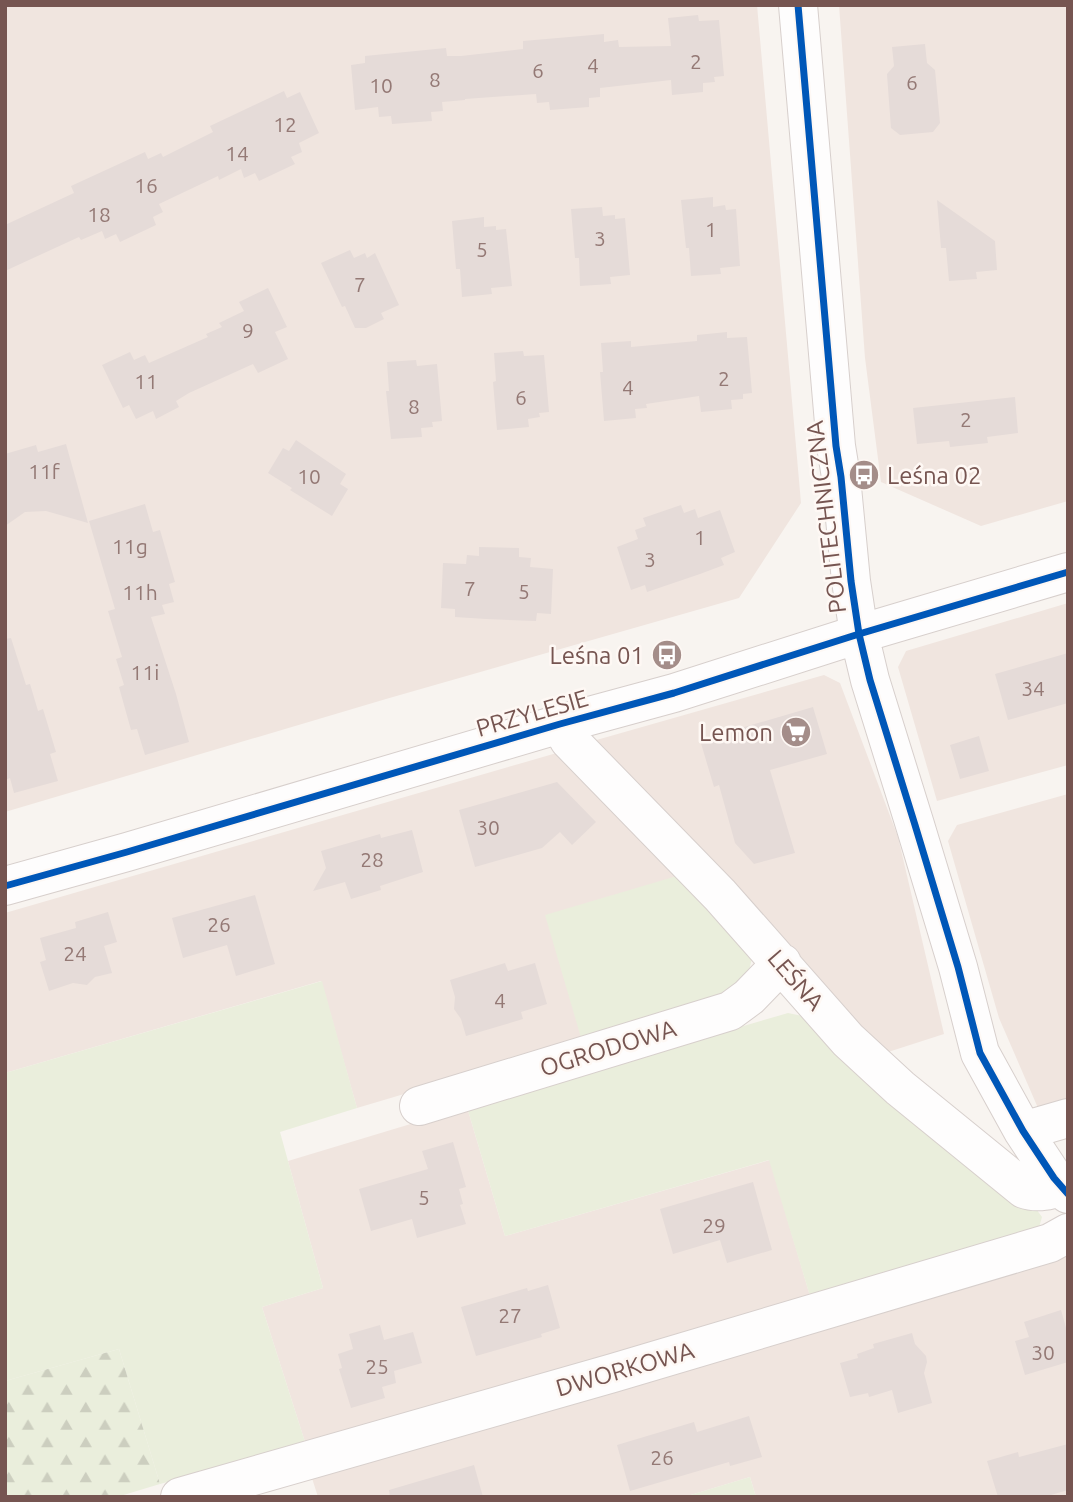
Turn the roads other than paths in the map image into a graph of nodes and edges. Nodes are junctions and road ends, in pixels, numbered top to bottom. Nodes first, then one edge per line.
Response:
1 (798, 5) edge
2 (1068, 572) edge
3 (859, 634) junction
4 (560, 724) junction
5 (5, 886) edge
6 (782, 963) junction
7 (419, 1106) dead end
8 (1068, 1118) edge
9 (1023, 1131) junction
10 (1065, 1190) edge
11 (1068, 1233) edge
12 (180, 1497) edge

1 - 3 street, POLITECHNICZNA
2 - 3 street, PRZYLESIE
3 - 4 street, PRZYLESIE
3 - 9 street, POLITECHNICZNA
4 - 5 street, PRZYLESIE
4 - 6 street, LEŚNA
6 - 7 street, OGRODOWA
6 - 10 street, LEŚNA
8 - 9 street
9 - 10 street, POLITECHNICZNA
11 - 12 street, DWORKOWA

